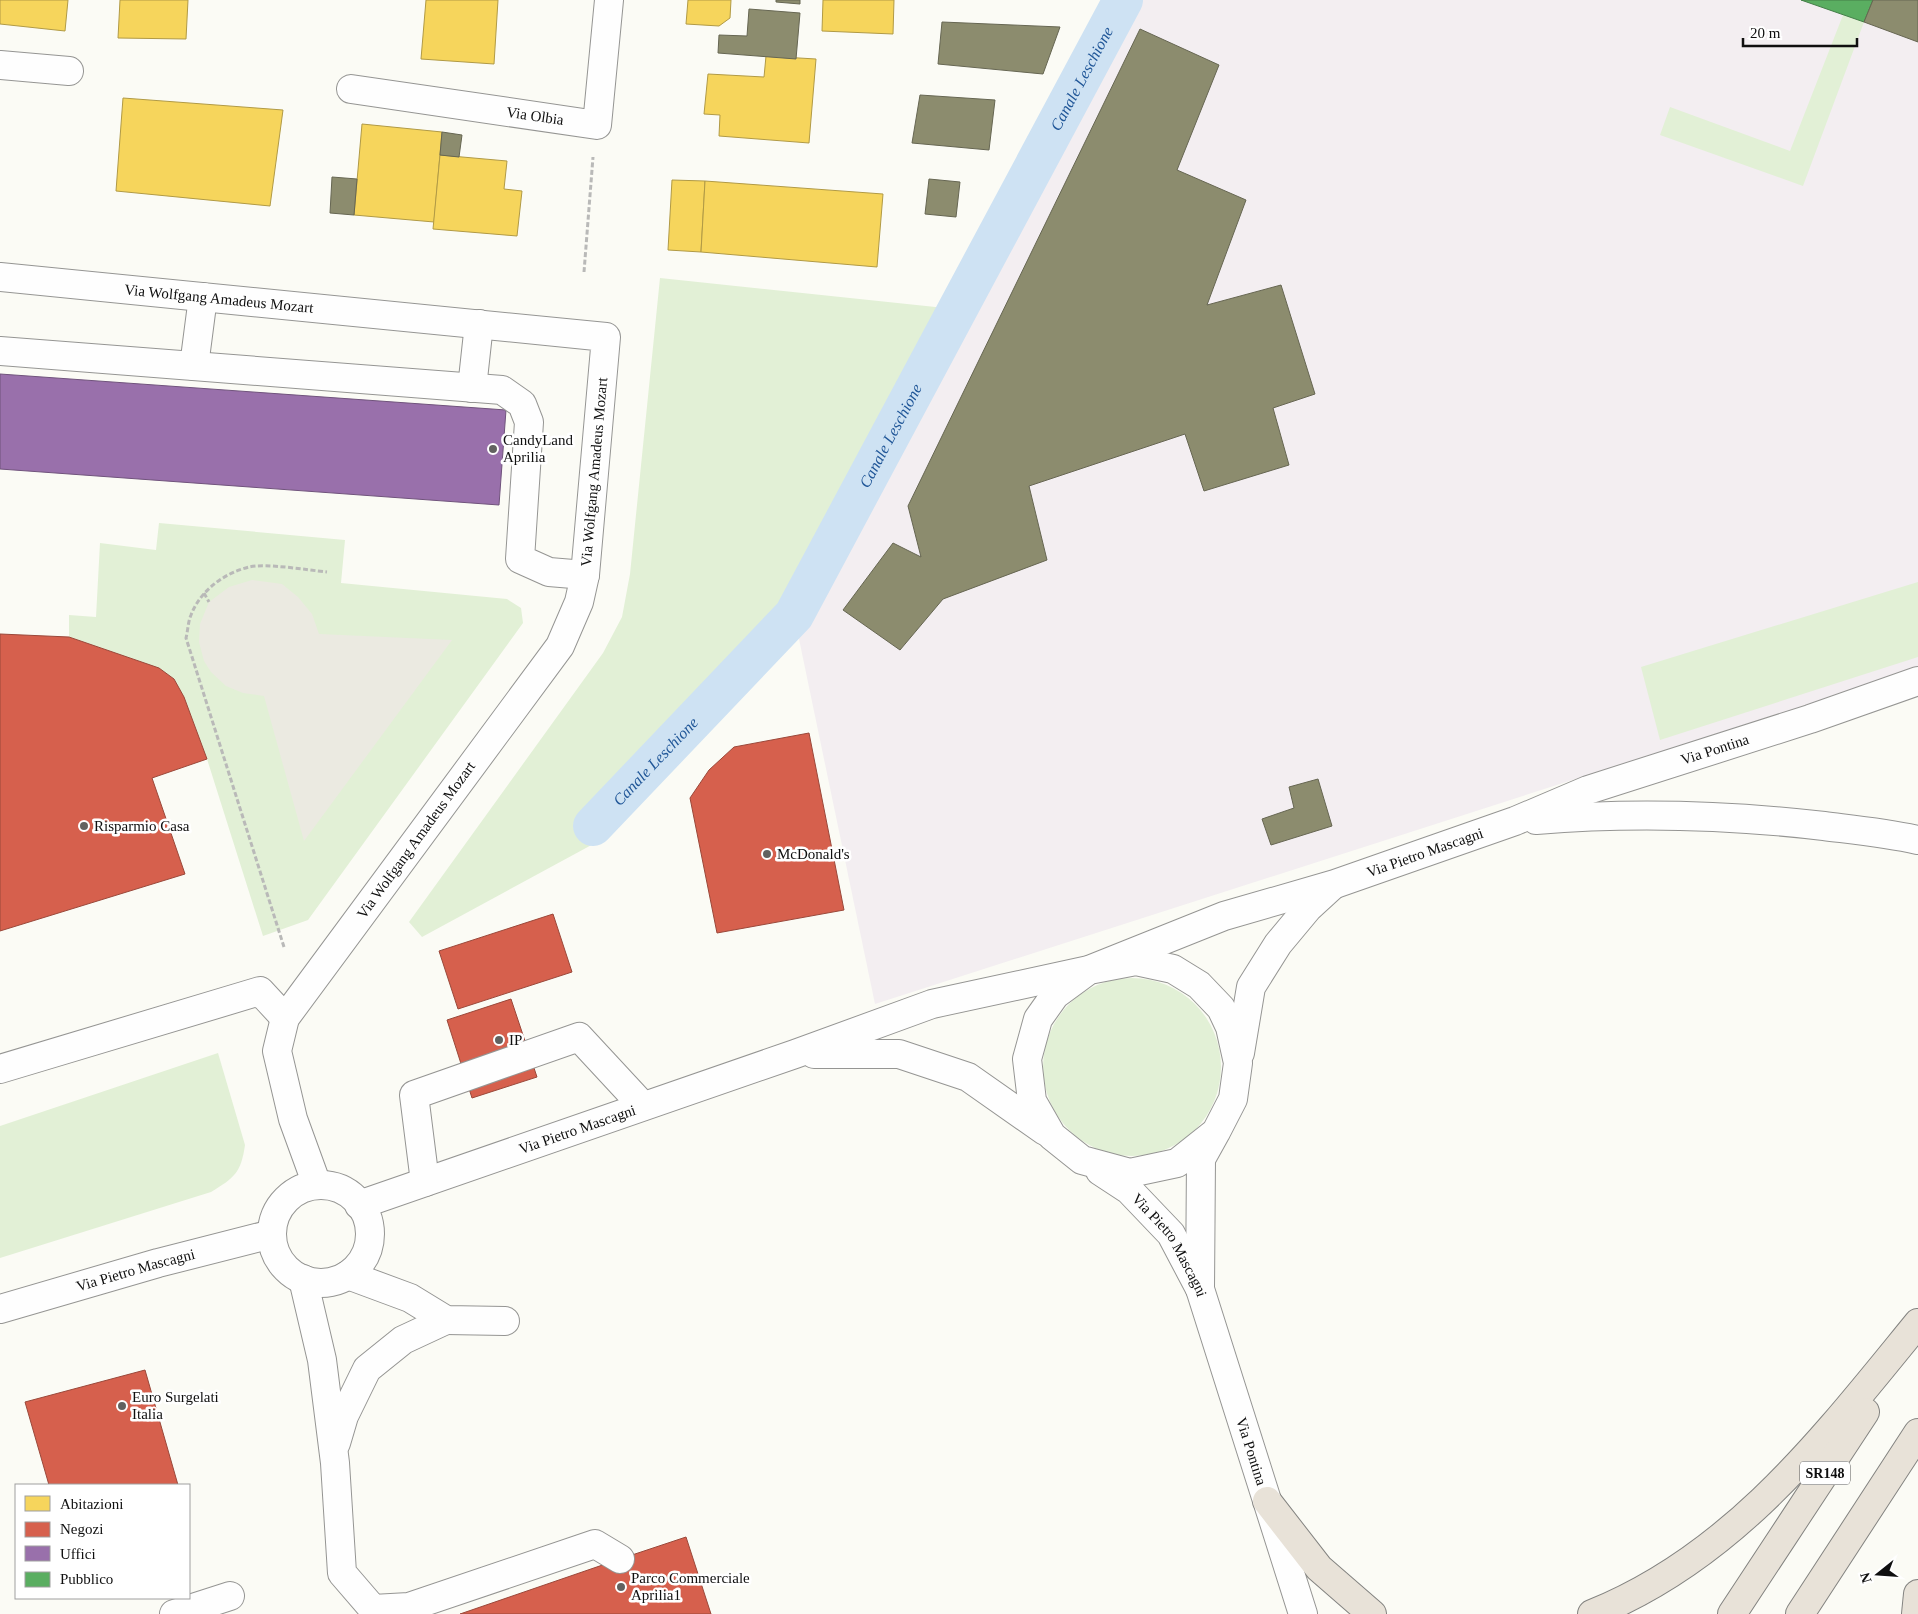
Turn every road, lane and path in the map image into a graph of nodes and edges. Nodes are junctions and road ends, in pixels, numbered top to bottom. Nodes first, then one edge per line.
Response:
1 (609, 0) edge
2 (0, 65) edge
3 (69, 71) dead end
4 (351, 89) dead end
5 (597, 125) junction
6 (584, 272) dead end
7 (0, 277) edge
8 (203, 297) junction
9 (479, 324) junction
10 (0, 351) edge
11 (194, 366) junction
12 (472, 388) junction
13 (327, 572) dead end
14 (585, 576) junction
15 (204, 593) junction
16 (209, 602) dead end
17 (1918, 681) edge
18 (1515, 822) junction
19 (1907, 837) edge
20 (1335, 884) junction
21 (284, 947) dead end
22 (1089, 970) junction
23 (284, 1018) junction
24 (795, 1054) junction
25 (1238, 1063) junction
26 (0, 1069) edge
27 (643, 1106) junction
28 (1216, 1132) junction
29 (1052, 1136) junction
30 (1082, 1160) junction
31 (425, 1182) junction
32 (306, 1189) junction
33 (359, 1205) junction
34 (272, 1234) junction
35 (336, 1274) junction
36 (1200, 1289) junction
37 (0, 1309) edge
38 (446, 1320) junction
39 (504, 1321) dead end
40 (1918, 1323) edge
41 (1918, 1332) edge
42 (1918, 1433) edge
43 (334, 1452) junction
44 (1267, 1501) junction
45 (620, 1559) dead end
46 (1918, 1594) edge
47 (230, 1596) dead end
48 (174, 1614) edge
49 (1303, 1614) edge
50 (1372, 1614) edge
51 (1592, 1614) edge
52 (1732, 1614) edge
53 (1800, 1614) edge
54 (1916, 1614) edge

1 - 5 street
2 - 3 street
4 - 5 street, Via Olbia
5 - 6 path
7 - 8 street, Via Wolfgang Amadeus Mozart
8 - 9 street, Via Wolfgang Amadeus Mozart
8 - 11 street
9 - 12 street
9 - 14 street, Via Wolfgang Amadeus Mozart
10 - 11 street
11 - 12 street
12 - 14 street
13 - 15 path
14 - 23 street, Via Wolfgang Amadeus Mozart
15 - 16 path
15 - 21 path
17 - 18 street, Via Pontina
18 - 19 street
18 - 20 street, Via Pietro Mascagni
20 - 22 street, Via Pietro Mascagni
20 - 25 street, Via Pietro Mascagni
22 - 24 street, Via Pietro Mascagni
22 - 25 street, Via Pietro Mascagni
22 - 29 street, Via Pietro Mascagni
23 - 26 street
23 - 32 street, Via Wolfgang Amadeus Mozart
24 - 27 street, Via Pietro Mascagni
24 - 29 street, Via Pietro Mascagni
25 - 28 street, Via Pietro Mascagni
27 - 31 street, Via Pietro Mascagni
27 - 31 street
28 - 30 street, Via Pietro Mascagni
28 - 36 street, Via Pietro Mascagni
29 - 30 street, Via Pietro Mascagni
30 - 36 street, Via Pietro Mascagni
31 - 33 street, Via Pietro Mascagni
32 - 33 street
32 - 34 street
33 - 35 street
34 - 35 street
34 - 37 street, Via Pietro Mascagni
35 - 38 street
35 - 43 street
36 - 44 street, Via Pontina
38 - 39 street
38 - 43 street
40 - 51 highway
41 - 52 highway, SR148
42 - 53 highway
43 - 45 street
44 - 49 street, Via Pontina
44 - 50 highway
46 - 54 highway
47 - 48 street

